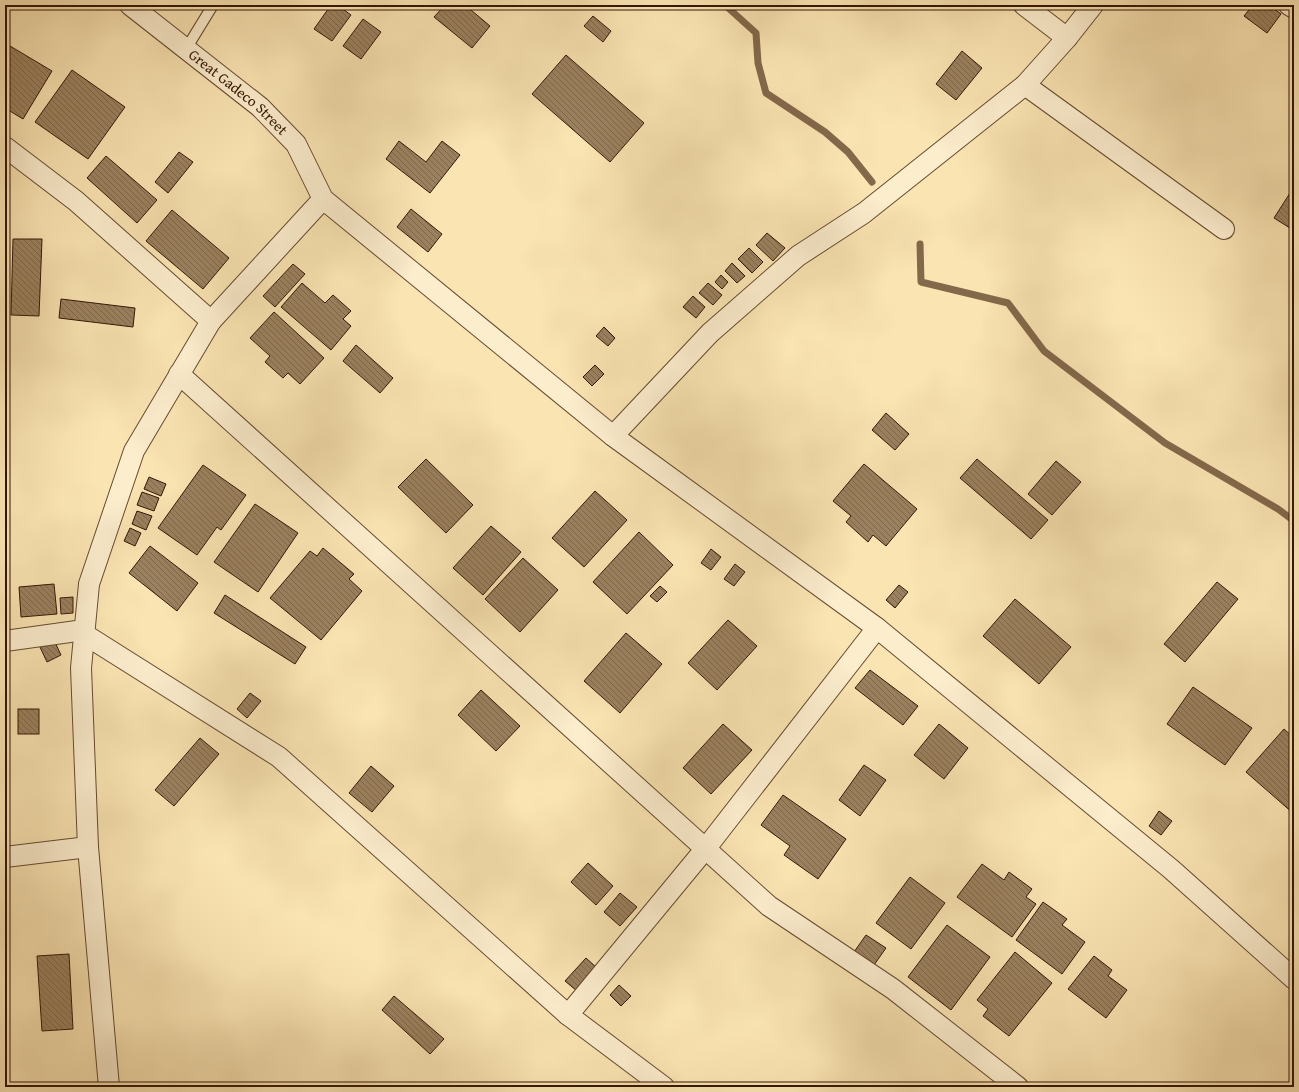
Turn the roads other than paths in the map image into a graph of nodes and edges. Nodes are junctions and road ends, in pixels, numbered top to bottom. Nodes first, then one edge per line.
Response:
1 (130, 5) edge
2 (212, 5) edge
3 (1024, 5) edge
4 (1093, 5) edge
5 (1289, 5) edge
6 (1294, 8) edge
7 (1067, 38) junction
8 (186, 49) junction
9 (1026, 85) junction
10 (5, 147) edge
11 (323, 199) junction
12 (1224, 229) dead end
13 (211, 321) junction
14 (179, 374) junction
15 (613, 436) junction
16 (877, 628) junction
17 (84, 632) junction
18 (5, 640) edge
19 (88, 847) junction
20 (706, 848) junction
21 (5, 857) edge
22 (1294, 979) edge
23 (568, 1015) junction
24 (109, 1087) edge
25 (664, 1087) edge
26 (1018, 1087) edge

1 - 8 street, Great Gadeco Street
2 - 8 lane
3 - 7 street
4 - 7 street
5 - 6 street
7 - 9 street
8 - 11 street, Great Gadeco Street
9 - 12 street
9 - 15 street
10 - 13 street
11 - 13 street
11 - 15 street
13 - 14 street
14 - 17 street
14 - 20 street
15 - 16 street
16 - 20 street
16 - 22 street
17 - 18 street
17 - 19 street
17 - 23 street
19 - 21 street
19 - 24 street
20 - 23 street
20 - 26 street
23 - 25 street

